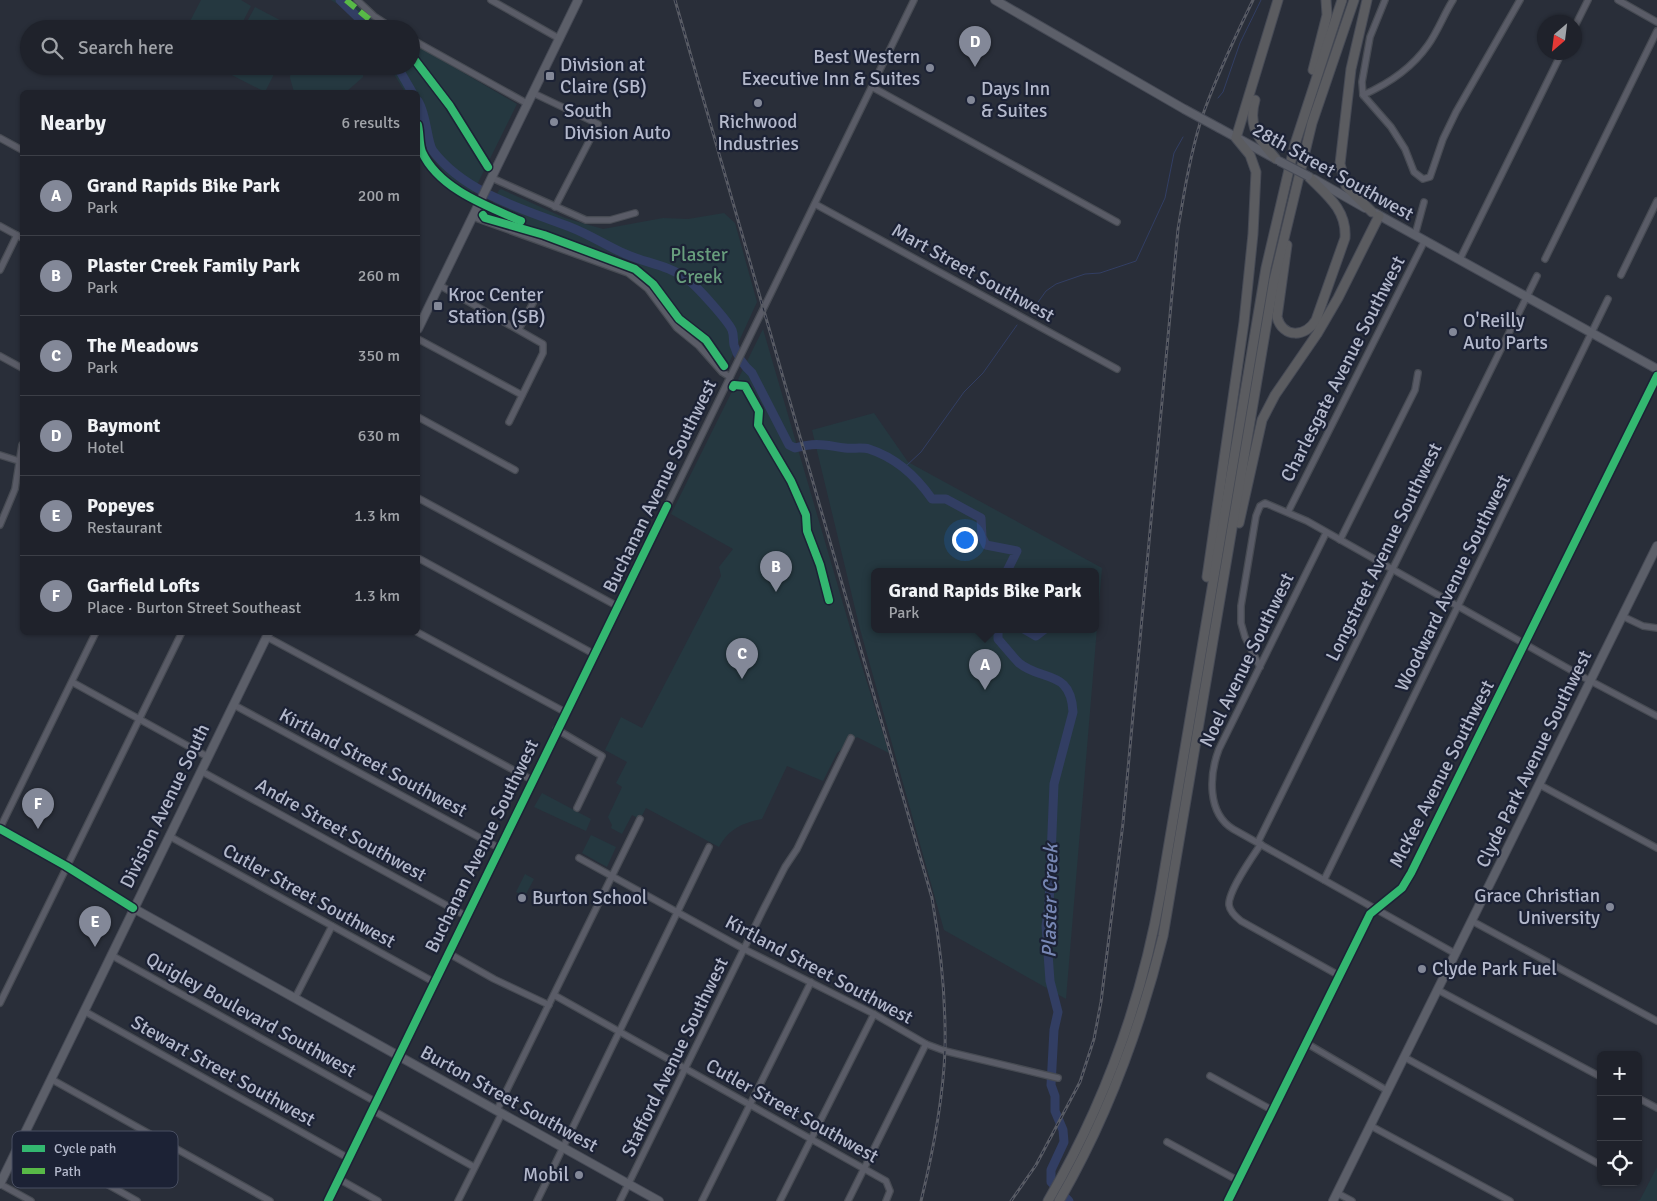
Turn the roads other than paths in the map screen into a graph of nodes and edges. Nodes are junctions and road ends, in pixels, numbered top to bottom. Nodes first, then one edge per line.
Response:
1 (357, 0) edge
2 (491, 0) edge
3 (578, 0) edge
4 (914, 0) edge
5 (994, 0) edge
6 (1278, 0) edge
7 (1284, 0) edge
8 (1326, 0) edge
9 (1342, 0) edge
10 (1354, 0) edge
11 (1367, 0) edge
12 (1385, 0) edge
13 (1453, 0) edge
14 (1520, 0) edge
15 (1588, 0) edge
16 (1618, 0) edge
17 (1580, 15) edge
18 (380, 20) edge
19 (1657, 22) edge
20 (1657, 31) edge
21 (560, 39) junction
22 (420, 44) edge
23 (1558, 60) edge
24 (872, 87) junction
25 (533, 93) junction
26 (1363, 95) junction
27 (1308, 102) junction
28 (528, 104) junction
29 (0, 138) edge
30 (1236, 138) junction
31 (20, 149) edge
32 (1278, 160) junction
33 (1309, 176) junction
34 (490, 181) junction
35 (1424, 202) dead end
36 (1657, 202) edge
37 (815, 204) junction
38 (1291, 204) junction
39 (556, 207) junction
40 (635, 213) dead end
41 (474, 214) junction
42 (1375, 214) junction
43 (1117, 222) dead end
44 (0, 226) edge
45 (1415, 235) junction
46 (20, 236) edge
47 (1425, 240) junction
48 (1460, 259) junction
49 (1545, 259) dead end
50 (0, 270) edge
51 (1621, 275) dead end
52 (1537, 276) dead end
53 (439, 285) junction
54 (1527, 296) junction
55 (1608, 299) dead end
56 (533, 303) dead end
57 (420, 326) edge
58 (519, 329) junction
59 (1593, 334) junction
60 (420, 340) edge
61 (0, 356) edge
62 (20, 367) edge
63 (1117, 369) dead end
64 (1657, 369) edge
65 (1418, 372) dead end
66 (730, 376) junction
67 (1657, 376) edge
68 (522, 396) junction
69 (420, 418) edge
70 (509, 422) dead end
71 (0, 455) edge
72 (20, 456) edge
73 (19, 461) junction
74 (515, 470) dead end
75 (420, 499) edge
76 (1288, 512) junction
77 (0, 525) edge
78 (1326, 533) junction
79 (1340, 540) junction
80 (1657, 546) edge
81 (420, 559) edge
82 (1393, 570) junction
83 (617, 606) junction
84 (1458, 607) junction
85 (1218, 616) junction
86 (1622, 616) junction
87 (1657, 628) edge
88 (1204, 632) junction
89 (420, 634) edge
90 (95, 635) edge
91 (181, 635) edge
92 (268, 635) edge
93 (1526, 644) junction
94 (594, 654) junction
95 (1260, 667) junction
96 (1591, 681) junction
97 (72, 682) junction
98 (234, 705) junction
99 (565, 712) junction
100 (1657, 716) edge
101 (140, 720) junction
102 (556, 729) junction
103 (851, 738) dead end
104 (208, 757) junction
105 (201, 771) junction
106 (532, 780) junction
107 (1540, 785) junction
108 (577, 808) dead end
109 (640, 819) dead end
110 (0, 828) edge
111 (168, 836) junction
112 (1260, 843) junction
113 (498, 848) junction
114 (709, 848) dead end
115 (1657, 848) edge
116 (579, 858) dead end
117 (66, 866) junction
118 (612, 875) junction
119 (1324, 880) junction
120 (133, 908) junction
121 (1376, 910) junction
122 (678, 912) junction
123 (466, 916) junction
124 (1472, 921) junction
125 (332, 926) junction
126 (744, 949) junction
127 (448, 954) junction
128 (1456, 954) junction
129 (111, 955) junction
130 (1340, 976) junction
131 (434, 982) junction
132 (811, 982) junction
133 (1438, 990) junction
134 (554, 995) junction
135 (295, 998) junction
136 (0, 1003) edge
137 (549, 1005) junction
138 (84, 1011) junction
139 (874, 1014) junction
140 (1657, 1021) edge
141 (620, 1031) junction
142 (1306, 1043) junction
143 (926, 1044) junction
144 (398, 1055) junction
145 (1404, 1057) junction
146 (686, 1069) junction
147 (1210, 1076) dead end
148 (1597, 1076) edge
149 (1058, 1078) dead end
150 (51, 1079) junction
151 (1388, 1091) junction
152 (1642, 1100) edge
153 (376, 1102) junction
154 (750, 1105) junction
155 (1657, 1108) edge
156 (372, 1110) junction
157 (1272, 1110) junction
158 (499, 1112) junction
159 (1371, 1126) junction
160 (26, 1131) edge
161 (144, 1131) edge
162 (810, 1139) junction
163 (1167, 1142) dead end
164 (563, 1147) junction
165 (178, 1150) edge
166 (348, 1158) junction
167 (12, 1159) edge
168 (1597, 1163) edge
169 (474, 1167) junction
170 (864, 1168) junction
171 (339, 1179) junction
172 (1237, 1180) junction
173 (0, 1184) edge
174 (629, 1184) junction
175 (114, 1188) edge
176 (1337, 1193) junction
177 (31, 1201) edge
178 (137, 1201) edge
179 (270, 1201) edge
180 (328, 1201) edge
181 (378, 1201) edge
182 (458, 1201) edge
183 (537, 1201) edge
184 (620, 1201) edge
185 (659, 1201) edge
186 (702, 1201) edge
187 (780, 1201) edge
188 (848, 1201) edge
189 (886, 1201) edge
190 (1048, 1201) edge
191 (1059, 1201) edge
192 (1228, 1201) edge
193 (1333, 1201) edge
194 (1352, 1201) edge
195 (1510, 1201) edge

1 - 18 street
2 - 21 street
3 - 21 main road
4 - 24 street, Buchanan Avenue Southwest
5 - 30 main road, 28th Street Southwest, bridge
6 - 30 highway
7 - 32 highway
8 - 27 highway
9 - 27 highway
10 - 38 highway
11 - 42 highway
12 - 26 street
13 - 26 street
14 - 26 street
15 - 17 street
16 - 19 street
20 - 49 street
21 - 25 main road
22 - 28 street
23 - 48 street
24 - 37 street, Buchanan Avenue Southwest
24 - 43 street
25 - 28 main road
25 - 39 street
27 - 88 highway
28 - 34 main road
29 - 31 street
30 - 32 main road, 28th Street Southwest
30 - 88 highway
32 - 33 main road, 28th Street Southwest, bridge
33 - 38 highway
33 - 42 main road, 28th Street Southwest
34 - 39 street
34 - 41 main road
35 - 45 street, Charlesgate Avenue Southwest
36 - 51 street
37 - 63 street, Mart Street Southwest
37 - 66 street, Buchanan Avenue Southwest
38 - 85 highway
39 - 40 street
41 - 53 main road
41 - 66 street
42 - 45 main road, 28th Street Southwest
42 - 85 highway
44 - 46 street
45 - 47 main road, 28th Street Southwest
46 - 50 street
47 - 48 main road, 28th Street Southwest
47 - 76 street, Charlesgate Avenue Southwest
48 - 54 main road, 28th Street Southwest
52 - 54 street, Longstreet Avenue Southwest
53 - 57 main road
53 - 58 street
54 - 59 main road, 28th Street Southwest
54 - 82 street, Longstreet Avenue Southwest
55 - 59 street, Woodward Avenue Southwest
56 - 58 street
58 - 68 street
59 - 64 main road, 28th Street Southwest
59 - 84 street, Woodward Avenue Southwest
60 - 68 street
61 - 62 street
65 - 79 street
66 - 83 street, Buchanan Avenue Southwest
67 - 93 street, McKee Avenue Southwest
68 - 70 street
69 - 74 street
71 - 73 street
72 - 73 street
73 - 77 street
75 - 83 street
76 - 78 street
76 - 95 street
78 - 79 street
78 - 95 street, Noel Avenue Southwest
79 - 82 street
80 - 86 main road, Clyde Park Avenue Southwest
81 - 94 street
82 - 84 street
82 - 112 street, Longstreet Avenue Southwest
83 - 94 street, Buchanan Avenue Southwest
84 - 93 street
84 - 119 street, Woodward Avenue Southwest
85 - 191 highway
86 - 87 street
86 - 96 main road, Clyde Park Avenue Southwest
88 - 190 highway
89 - 99 street
90 - 97 street
91 - 101 street
92 - 98 main road, Division Avenue South
92 - 106 street
93 - 96 street
93 - 121 street, McKee Avenue Southwest
94 - 99 street, Buchanan Avenue Southwest
95 - 112 street, Noel Avenue Southwest
96 - 100 street
96 - 107 main road, Clyde Park Avenue Southwest
97 - 101 street
97 - 110 street
98 - 104 main road, Division Avenue South
98 - 113 street, Kirtland Street Southwest
99 - 102 street, Buchanan Avenue Southwest
101 - 104 street
101 - 117 street
102 - 106 street, Buchanan Avenue Southwest
102 - 108 street
103 - 126 street, Stafford Avenue Southwest
104 - 105 main road, Division Avenue South
105 - 111 main road, Division Avenue South
105 - 123 street, Andre Street Southwest
106 - 113 street, Buchanan Avenue Southwest
107 - 115 street
107 - 124 main road, Clyde Park Avenue Southwest
109 - 118 street
110 - 117 main road, Burton Street Southwest
111 - 120 main road, Division Avenue South
111 - 125 street, Cutler Street Southwest
112 - 119 street, Noel Avenue Southwest
112 - 130 street, Longstreet Avenue Southwest
113 - 123 street, Buchanan Avenue Southwest
114 - 122 street
116 - 118 street, Kirtland Street Southwest
117 - 120 main road, Burton Street Southwest
117 - 136 street
118 - 122 street, Kirtland Street Southwest
118 - 134 street
119 - 121 street, Noel Avenue Southwest
120 - 129 main road, Division Avenue South
120 - 135 main road, Burton Street Southwest
121 - 128 street, Noel Avenue Southwest
121 - 130 street, McKee Avenue Southwest
122 - 126 street, Kirtland Street Southwest
122 - 141 street
123 - 127 street, Buchanan Avenue Southwest
124 - 128 main road, Clyde Park Avenue Southwest
124 - 140 street
125 - 131 street, Cutler Street Southwest
125 - 135 street
126 - 132 street, Kirtland Street Southwest
126 - 146 street, Stafford Avenue Southwest
127 - 131 street, Buchanan Avenue Southwest
127 - 137 street
128 - 133 main road, Clyde Park Avenue Southwest
129 - 138 main road, Division Avenue South
129 - 153 street, Quigley Boulevard Southwest
130 - 142 street, McKee Avenue Southwest
131 - 144 street, Buchanan Avenue Southwest
132 - 139 street, Kirtland Street Southwest
132 - 154 street
133 - 145 main road, Clyde Park Avenue Southwest
133 - 148 street
134 - 137 street
134 - 141 street, Cutler Street Southwest
135 - 144 main road, Burton Street Southwest
137 - 158 street
138 - 150 main road, Division Avenue South
138 - 166 street, Stewart Street Southwest
139 - 143 street, Kirtland Street Southwest
139 - 162 street
141 - 146 street, Cutler Street Southwest
141 - 164 street
142 - 151 street
142 - 157 street, McKee Avenue Southwest
143 - 149 street, Kirtland Street Southwest
143 - 170 street
144 - 153 street, Buchanan Avenue Southwest
144 - 158 main road, Burton Street Southwest
145 - 151 main road, Clyde Park Avenue Southwest
145 - 168 street
146 - 154 street, Cutler Street Southwest
146 - 174 street, Stafford Avenue Southwest
147 - 157 street
150 - 160 main road, Division Avenue South
150 - 161 street
151 - 159 main road, Clyde Park Avenue Southwest
152 - 155 street
153 - 156 street, Buchanan Avenue Southwest
154 - 162 street, Cutler Street Southwest
154 - 186 street
156 - 166 street, Buchanan Avenue Southwest
156 - 169 street
157 - 172 street, McKee Avenue Southwest
158 - 164 main road, Burton Street Southwest
158 - 169 street
159 - 176 main road, Clyde Park Avenue Southwest
159 - 195 street
162 - 170 street, Cutler Street Southwest
162 - 187 street
163 - 172 street
164 - 174 main road, Burton Street Southwest
164 - 183 street
165 - 179 street
166 - 171 street, Buchanan Avenue Southwest
167 - 173 main road, Division Avenue South
169 - 182 street
170 - 188 street
170 - 189 street, Cutler Street Southwest
171 - 180 street, Buchanan Avenue Southwest
171 - 181 street
172 - 192 street, McKee Avenue Southwest
173 - 177 street
174 - 184 street, Stafford Avenue Southwest
174 - 185 main road, Burton Street Southwest
175 - 178 street
176 - 193 main road, Clyde Park Avenue Southwest
176 - 194 street

